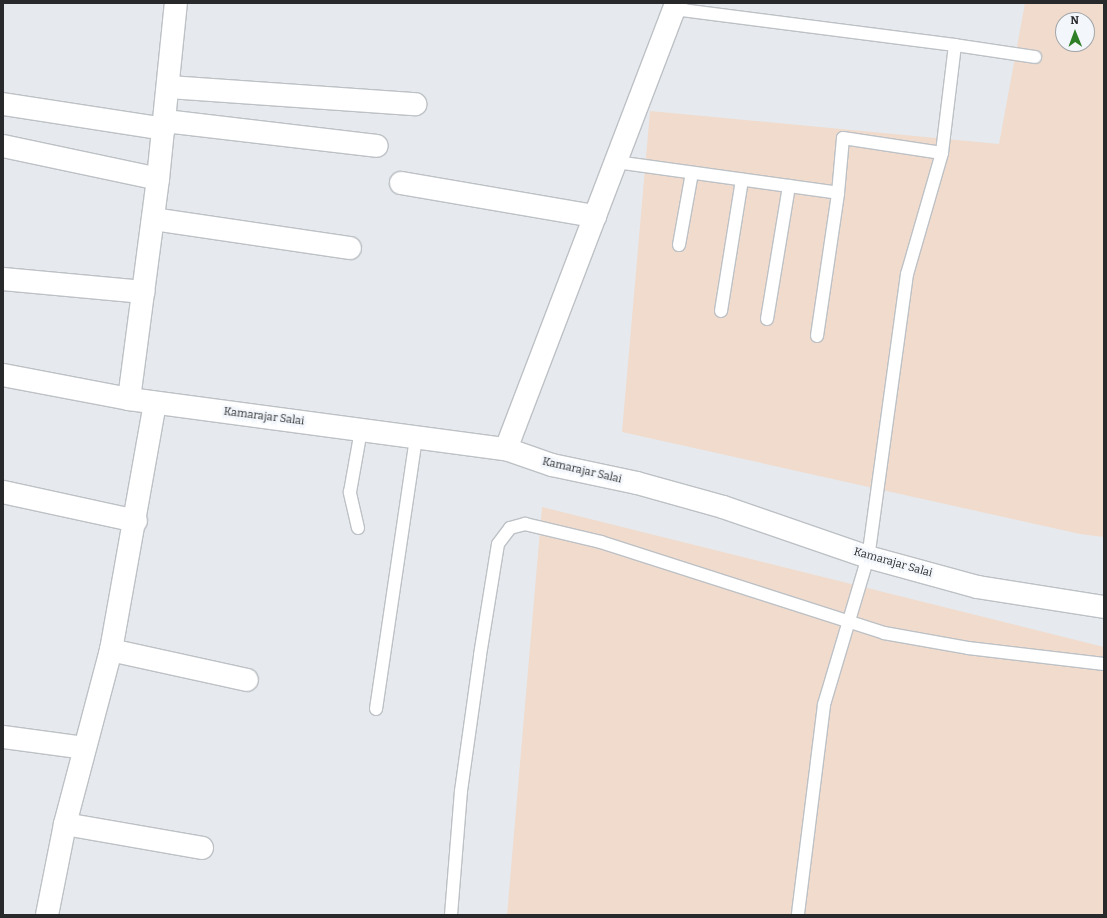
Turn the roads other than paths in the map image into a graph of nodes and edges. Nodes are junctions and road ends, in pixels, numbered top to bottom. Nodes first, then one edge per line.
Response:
1 (176, 3) edge
2 (675, 6) edge
3 (955, 45) junction
4 (1035, 57) dead end
5 (169, 87) junction
6 (3, 104) edge
7 (415, 104) dead end
8 (164, 125) junction
9 (3, 146) edge
10 (378, 146) dead end
11 (942, 153) junction
12 (616, 162) junction
13 (692, 173) junction
14 (158, 178) junction
15 (742, 180) junction
16 (402, 183) dead end
17 (789, 186) junction
18 (838, 193) junction
19 (595, 216) junction
20 (153, 219) junction
21 (679, 246) dead end
22 (350, 248) dead end
23 (3, 279) edge
24 (143, 292) junction
25 (721, 311) dead end
26 (767, 319) dead end
27 (817, 336) dead end
28 (3, 375) edge
29 (129, 399) junction
30 (155, 403) junction
31 (361, 430) junction
32 (416, 437) junction
33 (506, 449) junction
34 (3, 492) edge
35 (136, 521) junction
36 (358, 528) dead end
37 (868, 557) junction
38 (1104, 607) edge
39 (848, 623) junction
40 (111, 650) junction
41 (1104, 664) edge
42 (247, 680) dead end
43 (376, 709) dead end
44 (3, 737) edge
45 (84, 748) junction
46 (65, 824) junction
47 (202, 848) dead end
48 (47, 915) edge
49 (451, 915) edge
50 (798, 915) edge

1 - 5 street
2 - 3 lane
2 - 12 street
3 - 4 lane
3 - 11 lane
5 - 7 street
5 - 8 street
6 - 8 street
8 - 10 street
8 - 14 street
9 - 14 street
11 - 18 lane
11 - 37 lane
12 - 13 lane
12 - 19 street
13 - 15 lane
13 - 21 lane
14 - 20 street
15 - 17 lane
15 - 25 lane
16 - 19 street
17 - 18 lane
17 - 26 lane
18 - 27 lane
19 - 33 street
20 - 22 street
20 - 24 street
23 - 24 street
24 - 29 street
28 - 29 street, Kamarajar Salai
29 - 30 street, Kamarajar Salai
30 - 31 street, Kamarajar Salai
30 - 35 street
31 - 32 street, Kamarajar Salai
31 - 36 lane
32 - 33 street, Kamarajar Salai
32 - 43 lane
33 - 37 street, Kamarajar Salai
34 - 35 street
35 - 40 street
37 - 38 street, Kamarajar Salai
37 - 39 lane
39 - 41 lane
39 - 49 lane
39 - 50 lane
40 - 42 street
40 - 45 street
44 - 45 street
45 - 46 street
46 - 47 street
46 - 48 street

